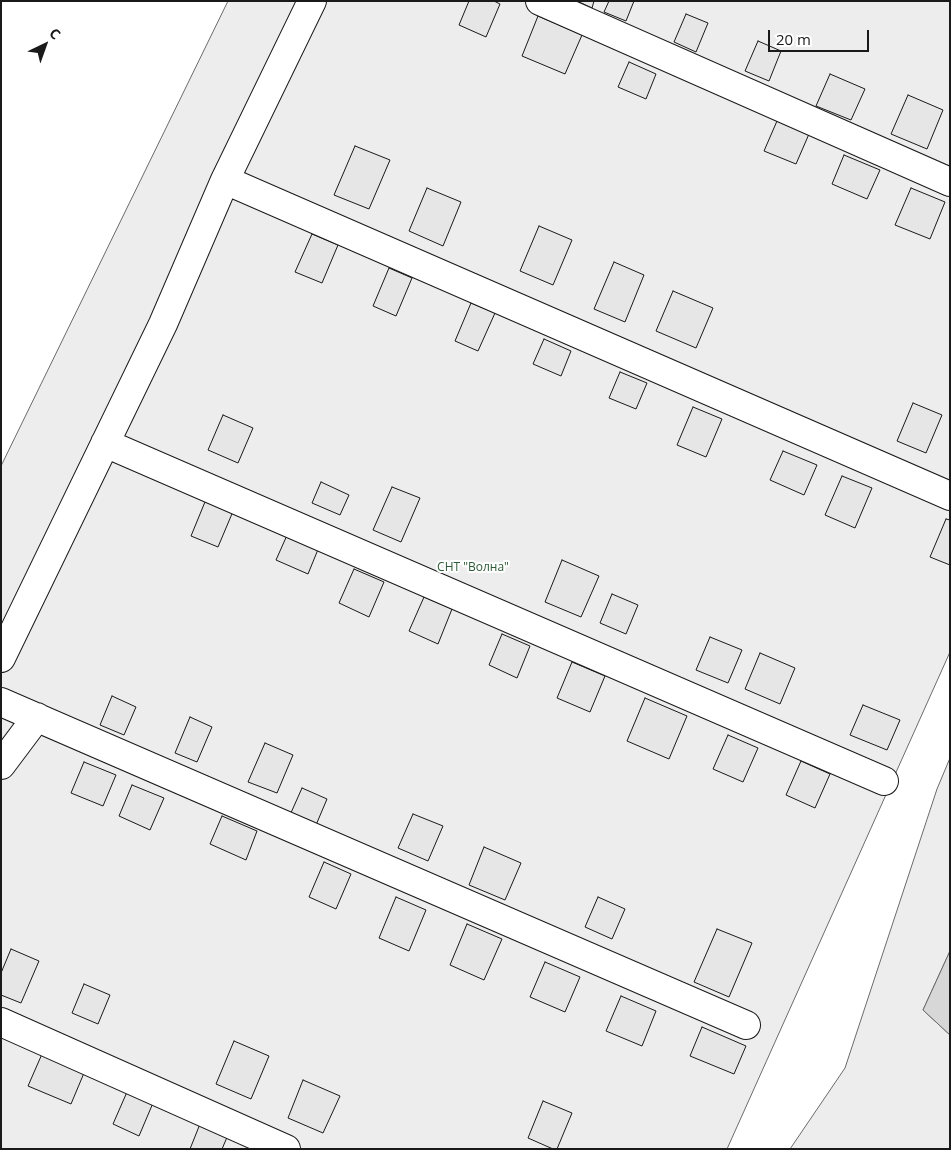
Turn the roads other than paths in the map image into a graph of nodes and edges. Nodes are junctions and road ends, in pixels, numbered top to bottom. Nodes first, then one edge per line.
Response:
1 (312, 1) edge
2 (540, 1) edge
3 (226, 180) junction
4 (950, 182) edge
5 (105, 443) junction
6 (950, 496) edge
7 (1, 658) edge
8 (1, 702) edge
9 (37, 717) junction
10 (1, 765) edge
11 (884, 782) dead end
12 (1, 1022) edge
13 (746, 1025) dead end
14 (286, 1149) edge

1 - 3 street
2 - 4 street
3 - 5 street
3 - 6 street
5 - 7 street
5 - 11 street
8 - 9 street
9 - 10 street
9 - 13 street
12 - 14 street

